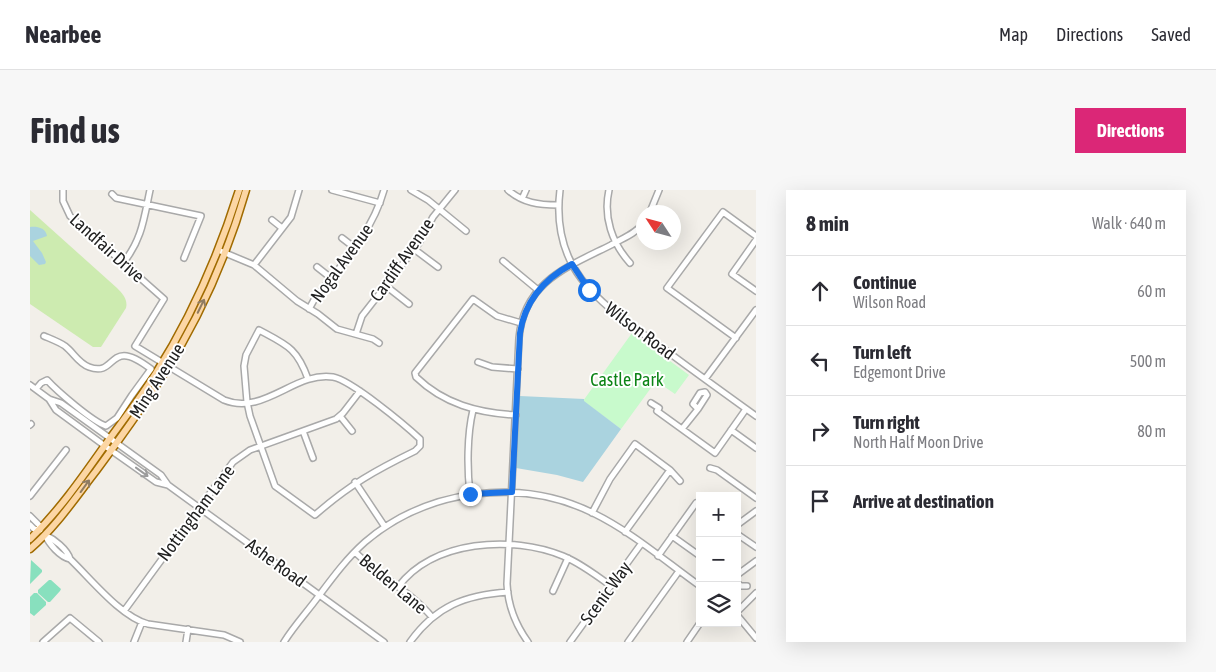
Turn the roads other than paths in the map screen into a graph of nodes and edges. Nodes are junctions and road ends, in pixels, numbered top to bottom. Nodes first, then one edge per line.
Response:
1 (63, 190) edge
2 (150, 190) edge
3 (239, 190) edge
4 (246, 190) edge
5 (298, 190) edge
6 (334, 190) edge
7 (384, 190) edge
8 (411, 190) edge
9 (455, 190) edge
10 (508, 190) edge
11 (526, 190) edge
12 (560, 190) edge
13 (609, 190) edge
14 (659, 190) edge
15 (112, 194) dead end
16 (522, 199) junction
17 (380, 203) junction
18 (147, 204) junction
19 (653, 205) edge
20 (558, 206) junction
21 (439, 209) junction
22 (272, 220) dead end
23 (282, 228) junction
24 (636, 230) edge
25 (466, 231) dead end
26 (756, 236) edge
27 (342, 238) dead end
28 (756, 240) edge
29 (616, 242) junction
30 (355, 248) junction
31 (414, 249) junction
32 (222, 252) junction
33 (184, 258) dead end
34 (503, 261) dead end
35 (123, 262) junction
36 (630, 263) dead end
37 (572, 264) junction
38 (254, 265) junction
39 (317, 267) dead end
40 (438, 267) dead end
41 (331, 278) junction
42 (386, 286) junction
43 (538, 290) junction
44 (756, 291) edge
45 (409, 304) dead end
46 (309, 308) junction
47 (756, 310) edge
48 (521, 323) junction
49 (356, 334) junction
50 (44, 336) dead end
51 (736, 338) junction
52 (379, 343) dead end
53 (478, 362) dead end
54 (166, 364) junction
55 (518, 368) junction
56 (308, 379) junction
57 (705, 379) junction
58 (30, 385) edge
59 (36, 389) junction
60 (360, 391) junction
61 (49, 399) junction
62 (247, 402) junction
63 (651, 403) dead end
64 (698, 409) dead end
65 (746, 409) junction
66 (474, 410) junction
67 (516, 415) junction
68 (340, 416) junction
69 (756, 416) edge
70 (682, 429) junction
71 (731, 430) junction
72 (303, 431) junction
73 (352, 431) dead end
74 (110, 438) junction
75 (116, 444) junction
76 (105, 446) junction
77 (261, 446) junction
78 (756, 448) edge
79 (66, 450) dead end
80 (111, 450) junction
81 (312, 458) dead end
82 (710, 468) dead end
83 (670, 470) junction
84 (680, 481) dead end
85 (355, 482) junction
86 (168, 485) junction
87 (512, 492) junction
88 (470, 494) junction
89 (30, 496) edge
90 (756, 498) edge
91 (696, 507) edge
92 (59, 508) junction
93 (199, 508) junction
94 (756, 511) edge
95 (592, 513) junction
96 (30, 516) edge
97 (741, 522) edge
98 (30, 525) edge
99 (385, 527) junction
100 (40, 530) junction
101 (625, 532) junction
102 (45, 535) junction
103 (672, 536) junction
104 (741, 537) edge
105 (30, 539) edge
106 (509, 544) junction
107 (641, 544) junction
108 (756, 547) edge
109 (30, 548) edge
110 (355, 552) junction
111 (696, 553) edge
112 (658, 556) junction
113 (568, 558) junction
114 (756, 561) edge
115 (679, 571) junction
116 (741, 572) edge
117 (696, 583) edge
118 (611, 586) junction
119 (741, 586) edge
120 (747, 586) dead end
121 (398, 587) junction
122 (553, 591) dead end
123 (508, 592) junction
124 (756, 593) edge
125 (320, 595) junction
126 (741, 610) edge
127 (124, 611) junction
128 (432, 617) junction
129 (741, 619) edge
130 (142, 622) junction
131 (698, 627) edge
132 (188, 630) junction
133 (756, 638) edge
134 (689, 641) edge
135 (43, 642) edge
136 (99, 642) edge
137 (134, 642) edge
138 (186, 642) edge
139 (240, 642) edge
140 (284, 642) edge
141 (384, 642) edge
142 (410, 642) edge
143 (528, 642) edge
144 (570, 642) edge
145 (628, 642) edge

1 - 35 street, Landfair Drive
2 - 18 street
3 - 32 main road, Ming Avenue
4 - 32 main road, Ming Avenue
5 - 23 street
6 - 17 street
7 - 17 street, Nogal Avenue
8 - 21 street
9 - 21 street, Cardiff Avenue
10 - 16 street
11 - 16 street
12 - 20 street, Wilson Road
13 - 29 street
14 - 19 street
15 - 18 street
16 - 20 street
17 - 30 street, Nogal Avenue
18 - 33 street
18 - 35 street
20 - 37 street, Wilson Road
21 - 25 street
21 - 31 street, Cardiff Avenue
22 - 23 street
23 - 38 street
24 - 29 street
26 - 51 street
27 - 30 street
28 - 44 street
29 - 36 street
29 - 37 street
30 - 41 street, Nogal Avenue
31 - 40 street
31 - 42 street, Cardiff Avenue
32 - 38 street
32 - 54 main road, Ming Avenue
34 - 43 street
35 - 54 street, Landfair Drive
37 - 43 street
37 - 57 street, Wilson Road
38 - 46 street
39 - 41 street
41 - 46 street, Nogal Avenue
42 - 45 street
42 - 49 street, Cardiff Avenue
43 - 48 street
46 - 49 street
47 - 51 street
48 - 55 street
48 - 66 street
49 - 52 street
50 - 59 street
51 - 57 street
53 - 55 street
54 - 62 street
54 - 74 main road, Ming Avenue
54 - 75 main road, Ming Avenue
55 - 67 street
56 - 60 street
56 - 62 street
56 - 62 street
57 - 65 street, Wilson Road
58 - 59 street, Ashe Road
59 - 61 street, Ashe Road
60 - 68 street, Nottingham Lane
60 - 85 street
61 - 74 street, Ashe Road
61 - 76 street, Ashe Road
62 - 77 street
63 - 70 street
64 - 70 street
65 - 69 street, Wilson Road
65 - 71 street
66 - 67 street
66 - 88 street
67 - 87 street
68 - 72 street, Nottingham Lane
68 - 73 street
70 - 71 street
71 - 78 street
72 - 77 street, Nottingham Lane
72 - 81 street
74 - 75 street, Ashe Road
74 - 76 main road, Ming Avenue
75 - 80 main road, Ming Avenue
75 - 86 street, Ashe Road
76 - 80 street, Ashe Road
76 - 92 main road, Ming Avenue
77 - 85 street
77 - 93 street, Nottingham Lane
79 - 89 street
80 -> 86 street, Ashe Road
102 -> 80 main road, Ming Avenue
82 - 90 street
83 - 84 street
83 - 95 street
83 - 101 street
85 - 99 street
86 - 93 street, Ashe Road
87 - 88 street
87 - 95 street
87 - 106 street
88 - 99 street
91 - 103 street
92 - 100 main road, Ming Avenue
92 - 102 main road
93 - 125 street, Ashe Road
93 - 127 street, Nottingham Lane
94 - 97 street
95 - 101 street
96 - 100 street
98 - 100 street
99 - 110 street
100 - 105 main road, Ming Avenue
100 - 109 main road
101 - 107 street
102 - 109 main road, Ming Avenue
102 - 127 street
103 - 111 street
103 - 112 street
104 - 108 street
106 - 113 street
106 - 121 street
106 - 123 street
107 - 112 street
107 - 118 street, Scenic Way
110 - 121 street, Belden Lane
110 - 125 street
112 - 115 street
113 - 118 street
113 - 122 street
114 - 116 street
115 - 117 street
115 - 145 street
118 - 144 street, Scenic Way
119 - 120 street
121 - 128 street, Belden Lane
123 - 128 street
123 - 143 street
124 - 126 street
125 - 140 street
125 - 141 street, Ashe Road
127 - 130 street
128 - 142 street
129 - 133 street
130 - 132 street
130 - 137 street
131 - 134 street
132 - 138 street
132 - 139 street
135 - 136 street

